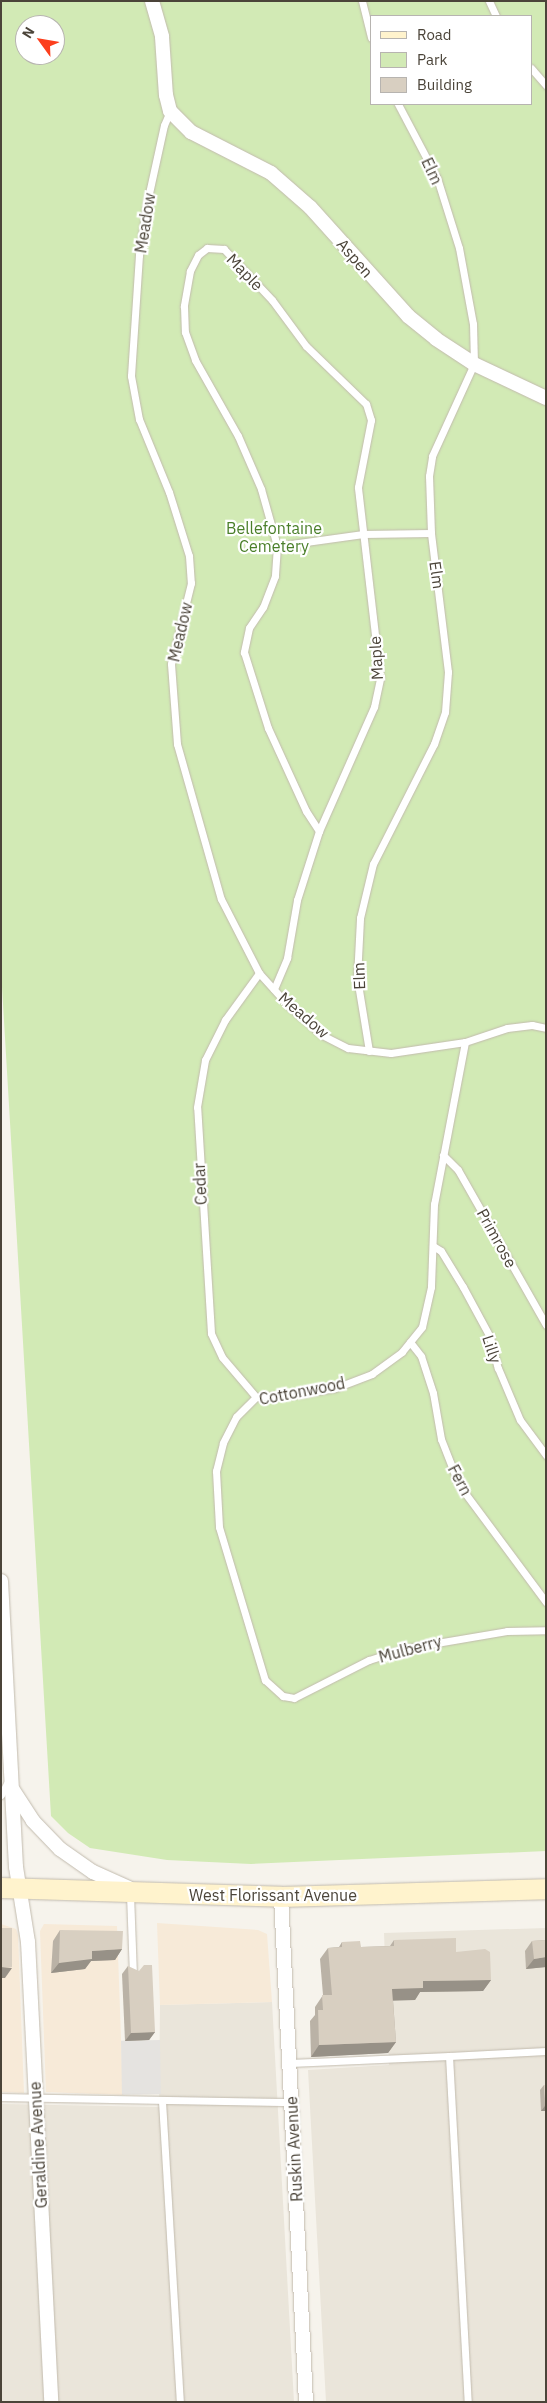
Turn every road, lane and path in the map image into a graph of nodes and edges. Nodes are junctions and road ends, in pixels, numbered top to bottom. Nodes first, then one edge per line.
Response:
1 (152, 1) edge
2 (362, 1) edge
3 (489, 1) edge
4 (496, 15) edge
5 (370, 34) edge
6 (532, 69) edge
7 (546, 86) edge
8 (399, 105) edge
9 (170, 111) junction
10 (474, 364) junction
11 (546, 398) edge
12 (431, 533) junction
13 (363, 534) junction
14 (277, 546) junction
15 (319, 831) junction
16 (259, 973) junction
17 (274, 989) junction
18 (546, 1028) edge
19 (465, 1042) junction
20 (369, 1050) junction
21 (443, 1155) junction
22 (433, 1246) junction
23 (546, 1325) edge
24 (410, 1342) junction
25 (256, 1397) junction
26 (546, 1455) edge
27 (1, 1581) edge
28 (546, 1602) edge
29 (546, 1630) edge
30 (283, 1696) joint
31 (6, 1791) edge
32 (10, 1888) edge
33 (546, 1889) edge
34 (137, 1894) junction
35 (281, 1897) junction
36 (133, 1974) edge
37 (546, 2051) edge
38 (449, 2056) junction
39 (290, 2063) junction
40 (1, 2097) edge
41 (36, 2097) junction
42 (162, 2101) junction
43 (292, 2102) junction
44 (51, 2402) edge
45 (180, 2402) edge
46 (306, 2402) edge
47 (468, 2402) edge

1 - 9 street, Meadow
2 - 5 lane
3 - 4 lane
6 - 7 lane
8 - 10 lane, Elm
9 - 10 street, Aspen
9 - 16 lane, Meadow
10 - 11 street, Aspen
10 - 12 lane, Elm
12 - 13 lane
12 - 20 lane, Elm
13 - 14 lane
13 - 14 lane, Maple
13 - 15 lane, Maple
14 - 15 lane, Maple
15 - 17 lane, Maple
16 - 17 lane, Meadow
16 - 25 lane, Cedar
17 - 20 lane, Meadow
18 - 19 lane, Meadow
19 - 20 lane, Meadow
19 - 21 lane, Cottonwood
21 - 22 lane, Cottonwood
21 - 23 lane, Primrose
22 - 24 lane, Cottonwood
22 - 26 lane, Lilly
24 - 25 lane, Cottonwood
24 - 28 lane, Fern
25 - 30 lane, Cottonwood
27 - 31 street, Geraldine Avenue
29 - 30 lane, Mulberry
31 - 32 street, Geraldine Avenue
31 - 34 street
32 - 34 main road, West Florissant Avenue
32 - 41 street, Geraldine Avenue
33 - 35 main road, West Florissant Avenue
34 - 35 main road, West Florissant Avenue
34 - 36 lane
35 - 39 street, Ruskin Avenue
37 - 38 lane
38 - 39 lane
38 - 47 lane
39 - 43 street, Ruskin Avenue
40 - 41 lane
41 - 42 lane
41 - 44 street, Geraldine Avenue
42 - 43 lane
42 - 45 lane
43 - 46 street, Ruskin Avenue

